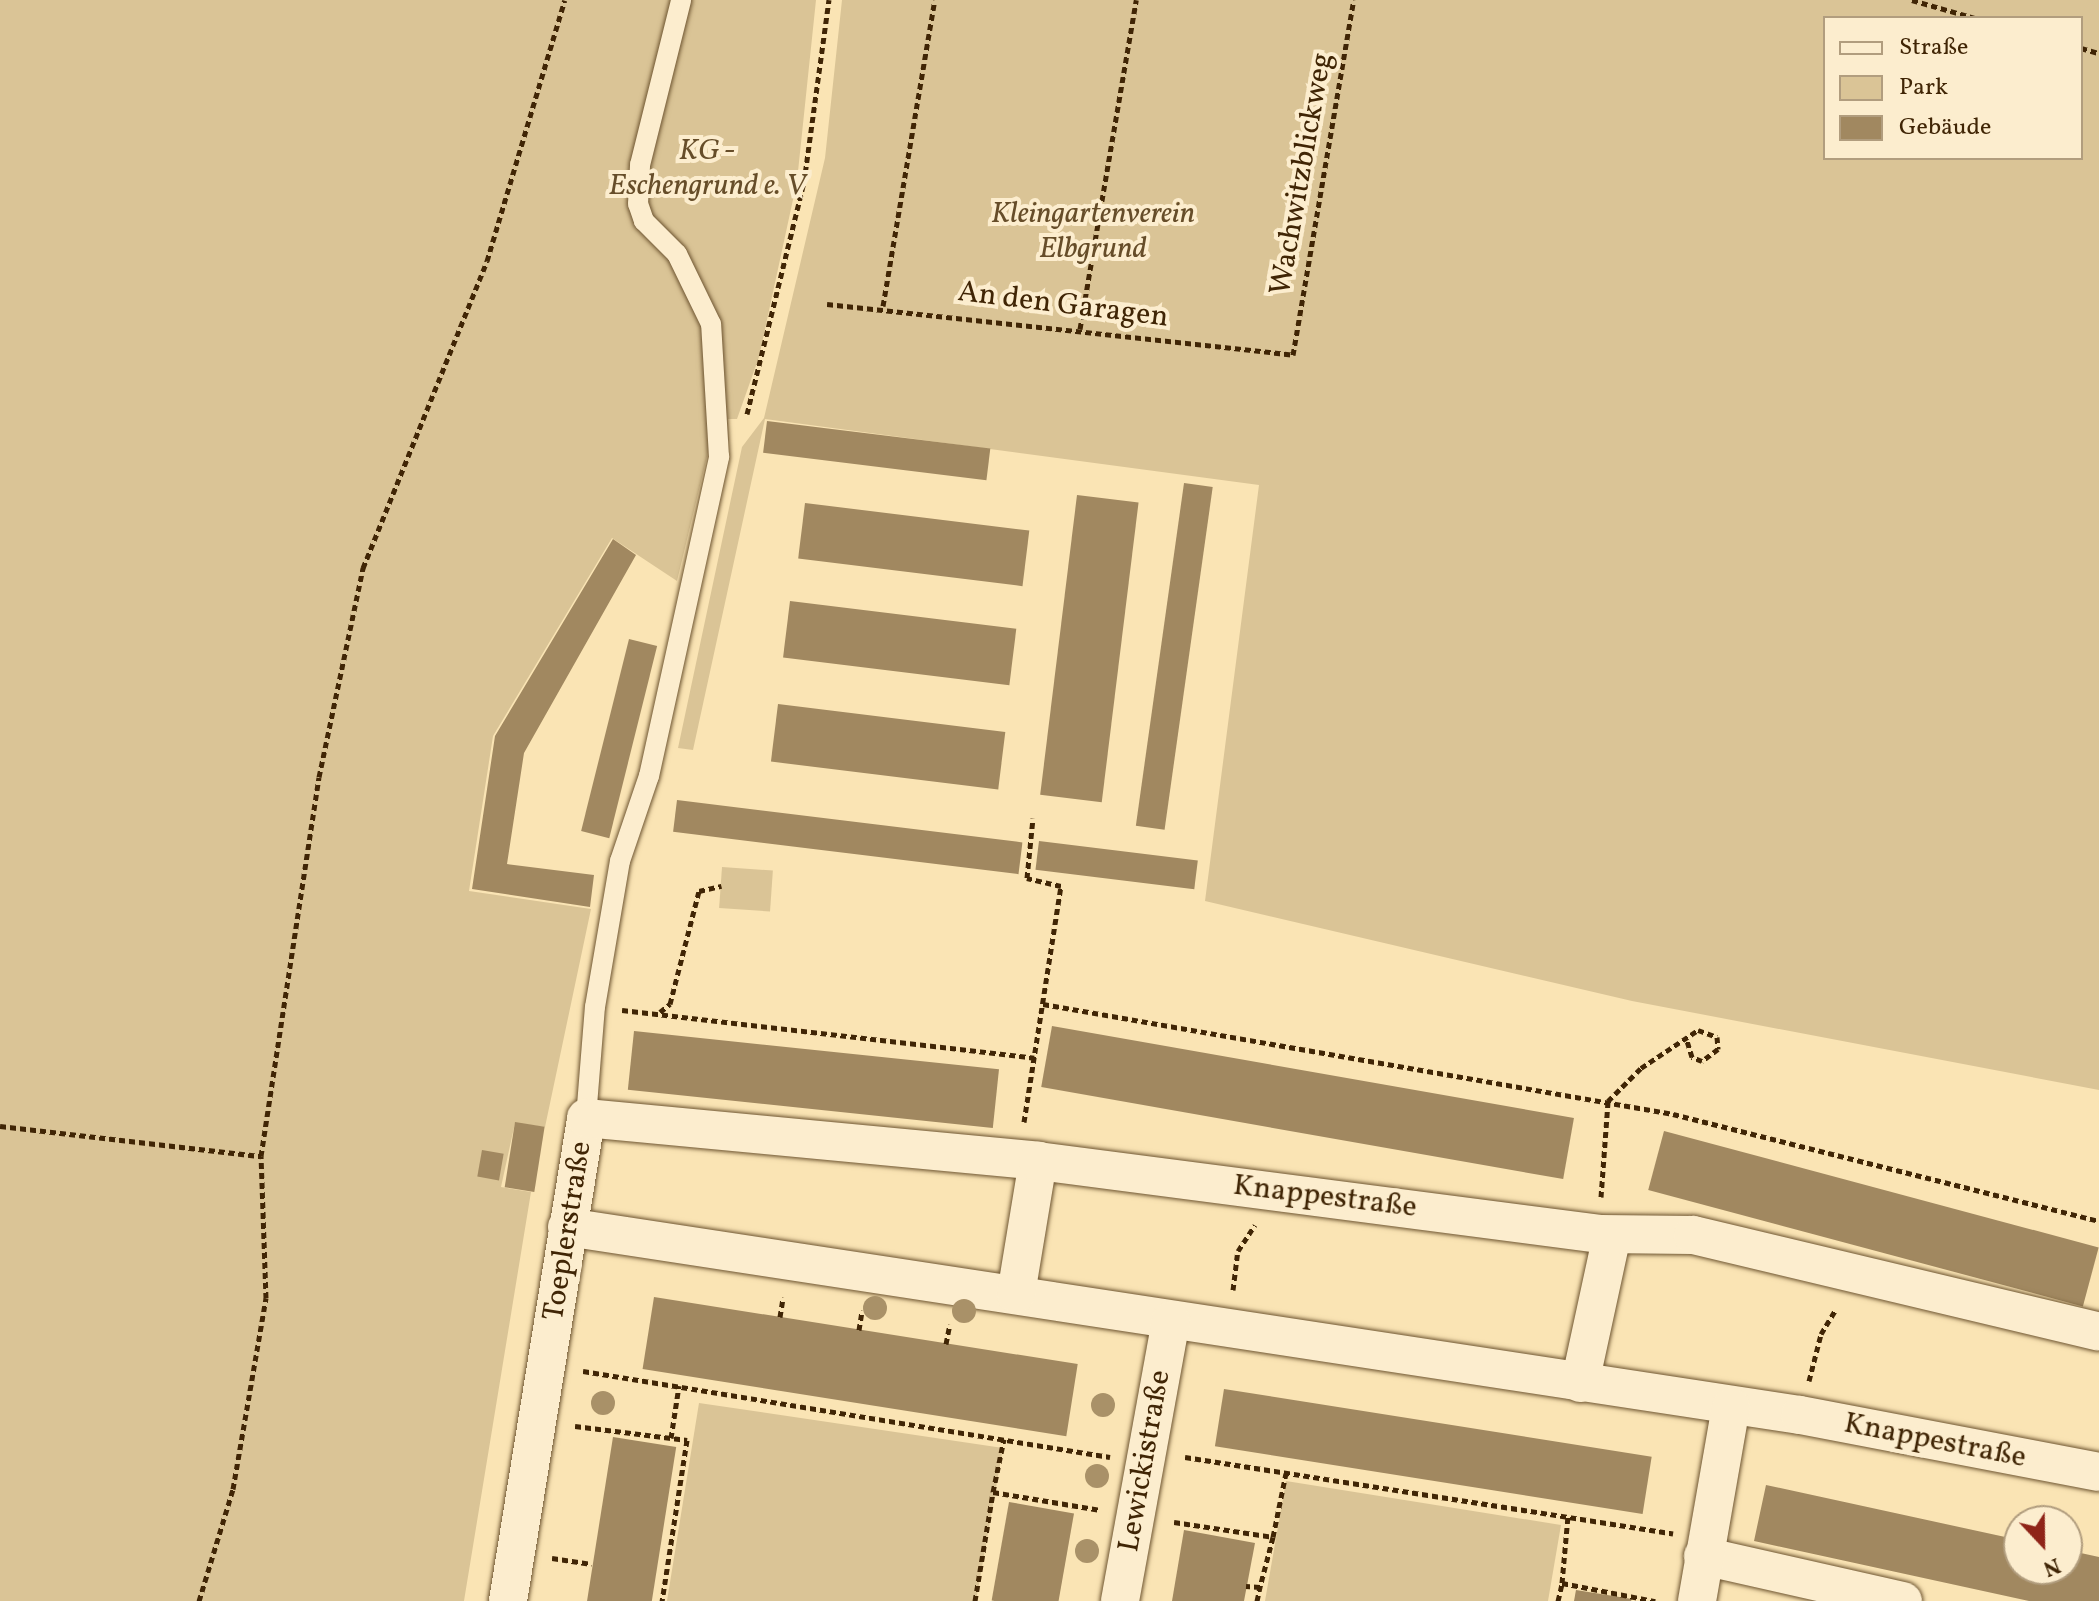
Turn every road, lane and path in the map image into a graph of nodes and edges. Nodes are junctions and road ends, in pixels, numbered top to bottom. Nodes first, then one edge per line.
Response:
1 (565, 0) edge
2 (681, 0) edge
3 (829, 0) edge
4 (935, 0) edge
5 (1136, 0) edge
6 (1354, 0) edge
7 (1912, 0) edge
8 (1968, 16) edge
9 (827, 304) dead end
10 (883, 306) junction
11 (1080, 329) junction
12 (1293, 355) joint
13 (719, 457) junction
14 (1033, 818) dead end
15 (721, 886) dead end
16 (1043, 1004) junction
17 (595, 1007) junction
18 (659, 1013) junction
19 (1687, 1041) junction
20 (1034, 1058) junction
21 (1608, 1101) junction
22 (586, 1118) junction
23 (0, 1126) edge
24 (261, 1156) junction
25 (1028, 1160) junction
26 (1277, 1191) junction
27 (2099, 1221) edge
28 (567, 1227) junction
29 (1607, 1234) junction
30 (1860, 1271) junction
31 (1016, 1294) junction
32 (1171, 1321) junction
33 (1227, 1330) junction
34 (2099, 1332) edge
35 (578, 1370) dead end
36 (1580, 1383) junction
37 (679, 1386) junction
38 (1731, 1407) junction
39 (1800, 1415) junction
40 (566, 1425) dead end
41 (671, 1438) junction
42 (1004, 1439) junction
43 (1147, 1456) junction
44 (2099, 1472) edge
45 (1286, 1473) junction
46 (993, 1492) dead end
47 (1568, 1516) junction
48 (1273, 1537) dead end
49 (1705, 1547) junction
50 (547, 1557) dead end
51 (592, 1564) dead end
52 (1562, 1583) junction
53 (1260, 1587) dead end
54 (199, 1601) edge
55 (508, 1601) edge
56 (662, 1601) edge
57 (1120, 1601) edge
58 (1257, 1601) edge
59 (1558, 1601) edge
60 (1655, 1601) edge
61 (1697, 1601) edge
62 (1903, 1601) edge

1 - 24 path
2 - 13 lane, Toeplerstraße
3 - 13 path
4 - 10 path
5 - 11 path
6 - 12 path, Wachwitzblickweg
7 - 8 path
9 - 10 path, An den Garagen
10 - 11 path, An den Garagen
11 - 12 path, An den Garagen
13 - 17 lane, Toeplerstraße
14 - 16 path
15 - 18 path
16 - 20 path
16 - 21 path
17 - 18 path
17 - 22 lane, Toeplerstraße
18 - 20 path
19 - 19 path
19 - 21 path
20 - 25 path
21 - 27 path
21 - 29 path
22 - 25 street, Knappestraße
22 - 28 street, Toeplerstraße
23 - 24 path
24 - 54 path
25 - 26 street, Knappestraße
25 - 31 street
26 - 29 street, Knappestraße
26 - 33 path
28 - 31 street, Knappestraße
28 - 55 street, Toeplerstraße
29 - 30 street, Knappestraße
29 - 36 street
30 - 34 street, Knappestraße
30 - 39 path
31 - 32 street, Knappestraße
32 - 33 street, Knappestraße
32 - 43 street, Lewickistraße
33 - 36 street, Knappestraße
35 - 37 path
36 - 38 street, Knappestraße
37 - 41 path
37 - 42 path
38 - 39 street, Knappestraße
38 - 49 street
39 - 44 street, Knappestraße
40 - 41 path
41 - 56 path
42 - 43 path
42 - 46 path
43 - 45 path
43 - 57 street, Lewickistraße
45 - 47 path
45 - 48 path
47 - 49 path
47 - 52 path
49 - 61 street
49 - 62 street
50 - 51 path
52 - 59 path
52 - 60 path
53 - 58 path

